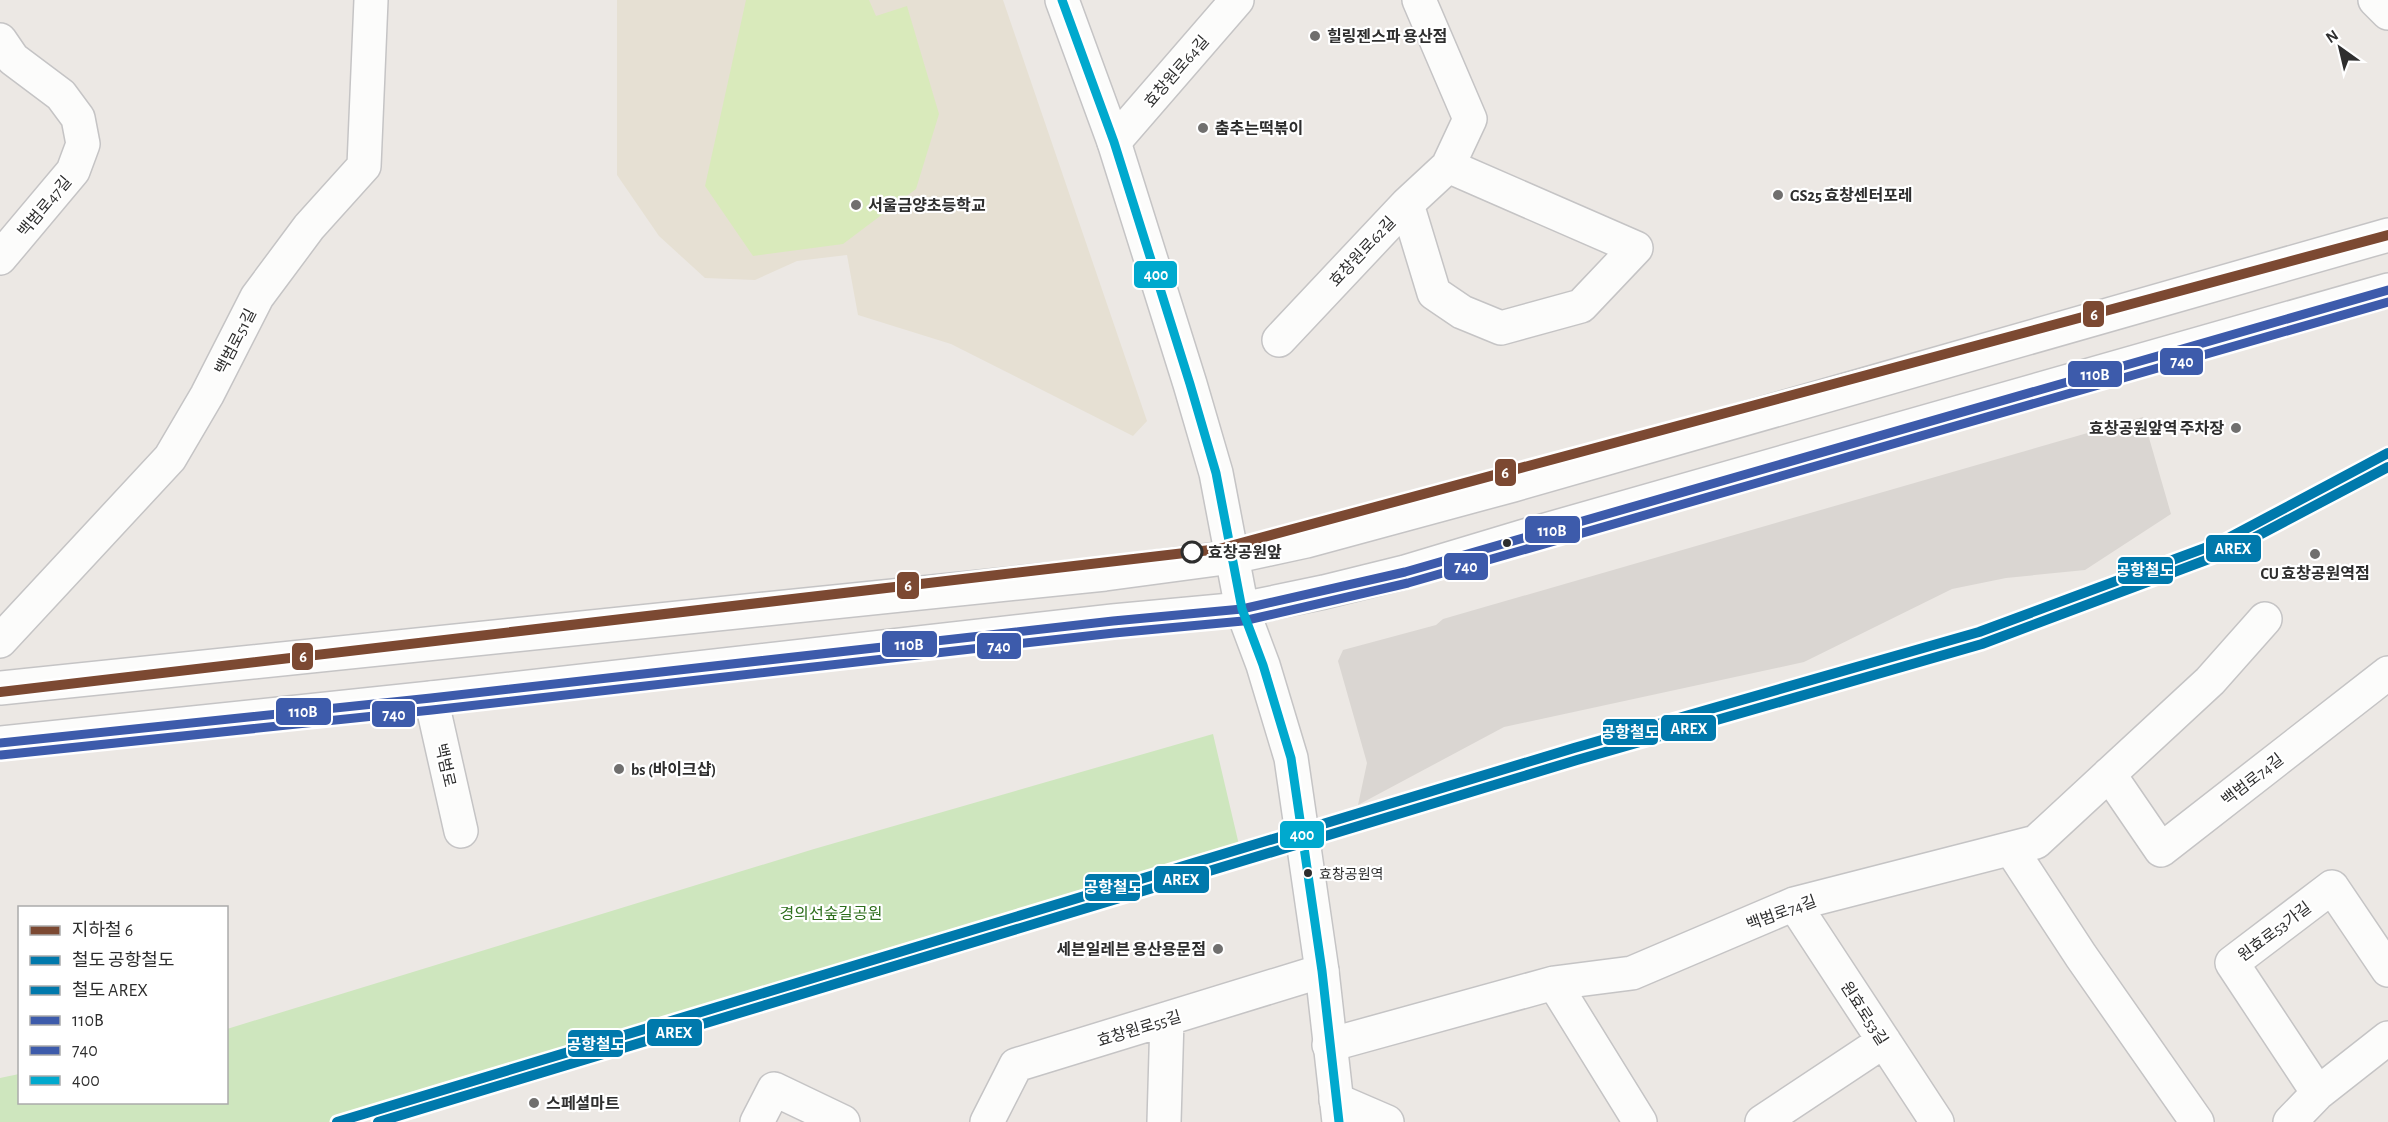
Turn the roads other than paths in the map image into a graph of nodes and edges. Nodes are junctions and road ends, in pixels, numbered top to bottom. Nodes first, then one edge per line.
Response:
1 (371, 0) edge
2 (1062, 0) edge
3 (1237, 0) edge
4 (1419, 0) edge
5 (2375, 0) edge
6 (2388, 13) edge
7 (4, 52) edge
8 (1114, 142) junction
9 (1448, 166) junction
10 (1407, 204) junction
11 (2388, 235) edge
12 (0, 258) edge
13 (2388, 281) edge
14 (2388, 290) edge
15 (2357, 299) junction
16 (1280, 340) dead end
17 (1512, 485) junction
18 (1528, 535) junction
19 (1232, 557) junction
20 (971, 588) junction
21 (1242, 609) junction
22 (2265, 619) dead end
23 (977, 636) junction
24 (0, 641) edge
25 (2388, 673) edge
26 (0, 688) edge
27 (431, 698) junction
28 (0, 743) edge
29 (2109, 774) junction
30 (461, 831) dead end
31 (2011, 849) junction
32 (1794, 904) junction
33 (2388, 970) edge
34 (1322, 971) junction
35 (1554, 983) junction
36 (1167, 1019) junction
37 (2388, 1038) edge
38 (1884, 1041) junction
39 (1329, 1045) junction
40 (2318, 1093) junction
41 (1337, 1111) edge
42 (757, 1122) edge
43 (843, 1122) edge
44 (987, 1122) edge
45 (1164, 1122) edge
46 (1387, 1122) edge
47 (1640, 1122) edge
48 (1762, 1122) edge
49 (1936, 1122) edge
50 (2197, 1122) edge
51 (2290, 1122) edge

1 - 24 street, 백범로51길
2 - 8 street
3 - 8 street, 효창원로64길
4 - 9 street, 효창원로62길
5 - 6 street
7 - 12 street, 백범로47길
8 - 19 street
9 - 10 street, 효창원로62길
9 - 10 street
10 - 16 street, 효창원로62길
11 - 17 street
13 - 15 street
14 - 15 street
15 - 18 street
17 - 18 street
17 - 19 street
18 - 21 street
19 - 20 street
19 - 21 street
20 - 23 street
20 - 26 street
21 - 23 street
21 - 34 street
22 - 29 street, 백범로74길
23 - 27 street
25 - 29 street, 백범로74길
27 - 28 street
27 - 30 street, 백범로
29 - 31 street, 백범로74길
31 - 32 street, 백범로74길
31 - 50 street
32 - 35 street, 백범로74길
32 - 38 street, 원효로53길
33 - 40 street, 원효로53가길
34 - 36 street, 효창원로55길
34 - 39 street
35 - 39 street, 백범로74길
35 - 47 street
36 - 44 street, 효창원로55길
36 - 45 street
37 - 40 street
38 - 48 street
38 - 49 street, 원효로53길
39 - 41 street
40 - 51 street
41 - 46 street
42 - 43 street

